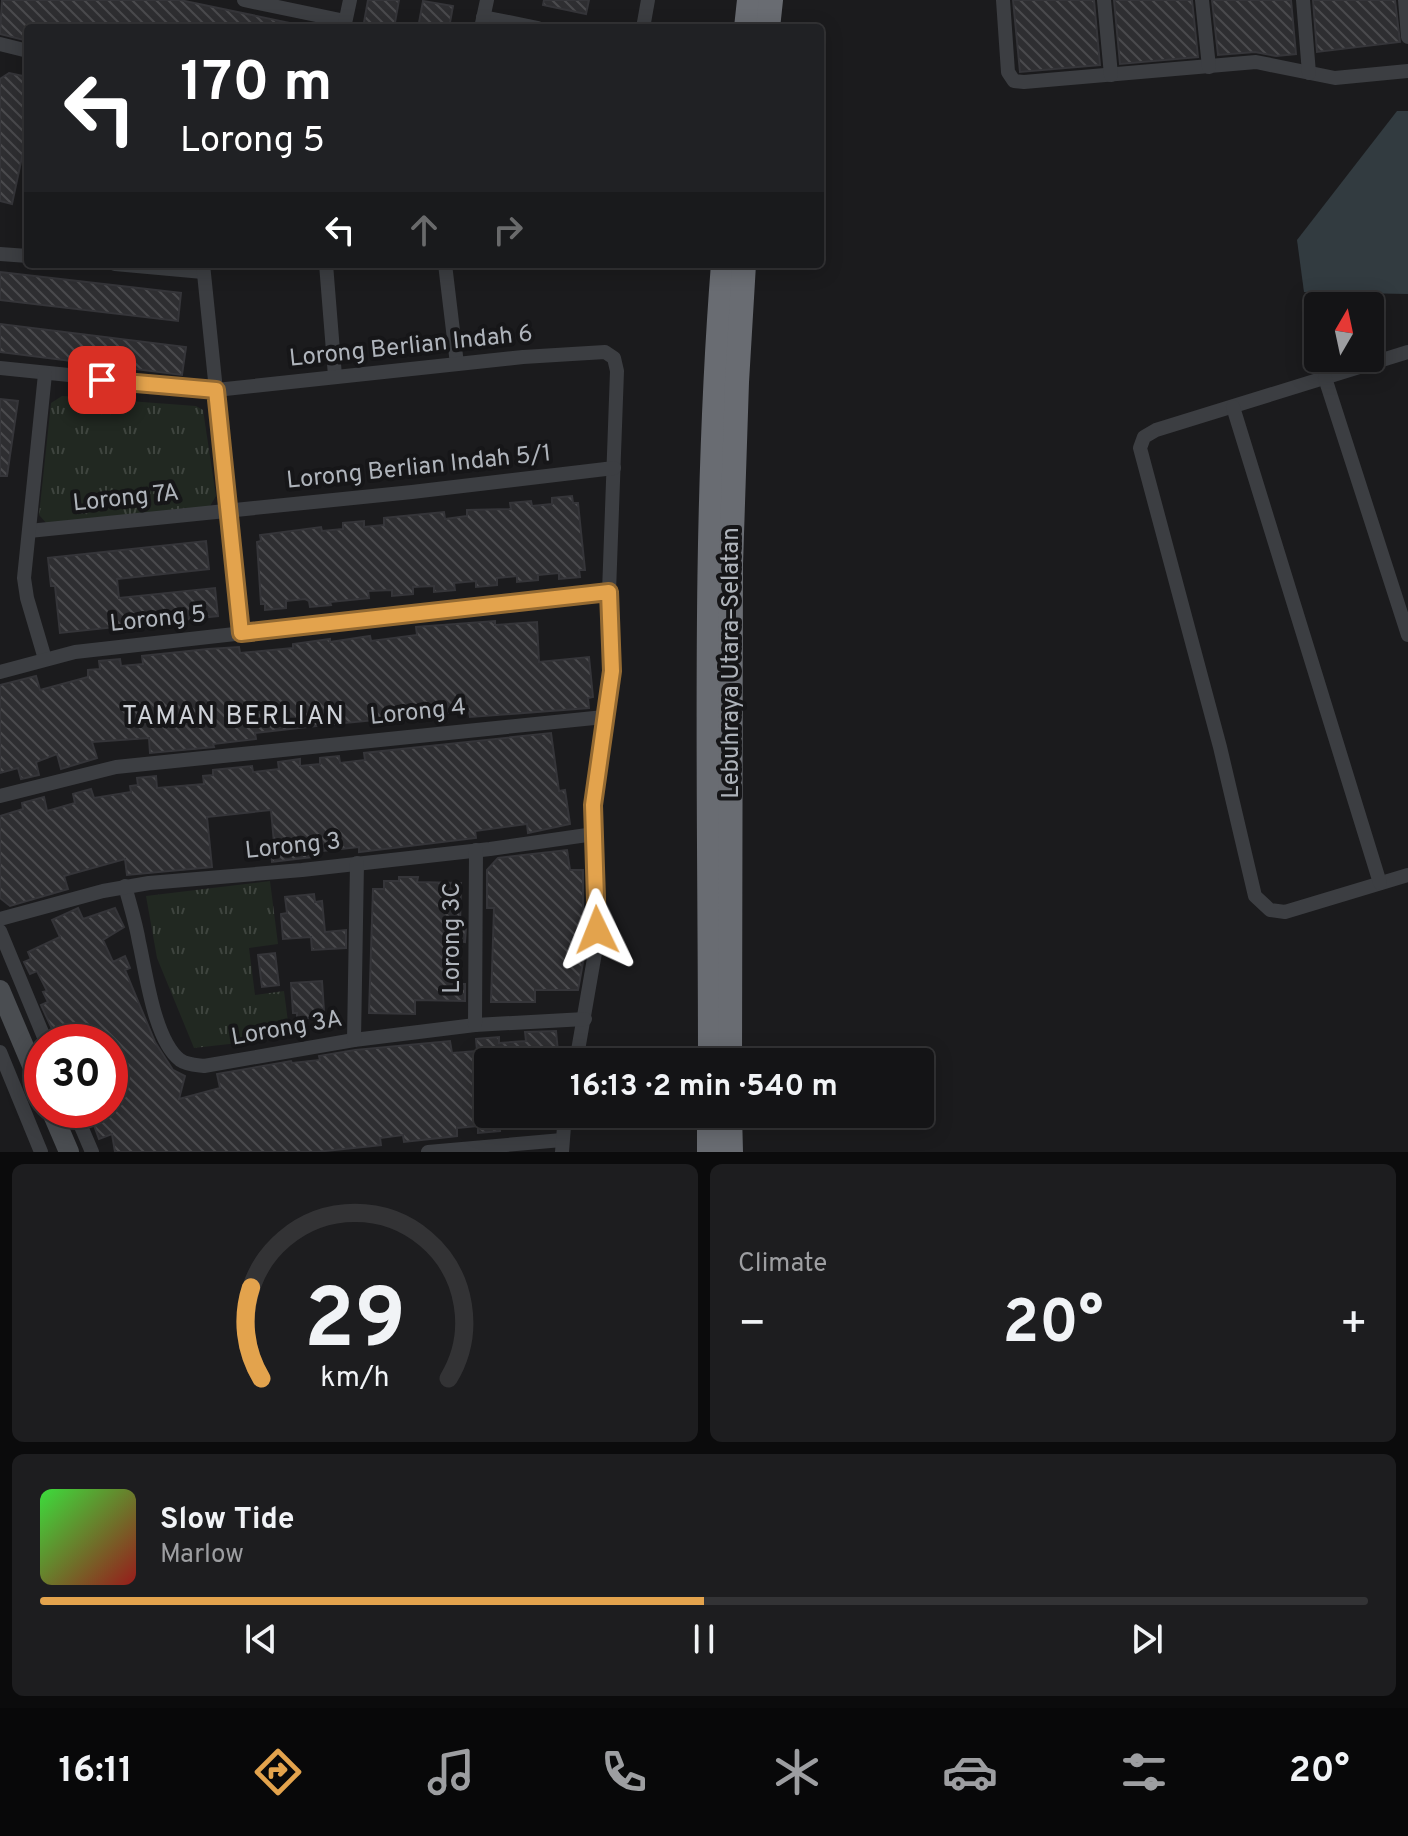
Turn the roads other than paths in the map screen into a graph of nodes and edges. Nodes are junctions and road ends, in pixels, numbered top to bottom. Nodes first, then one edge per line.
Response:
1 (244, 0) edge
2 (350, 0) edge
3 (487, 0) edge
4 (648, 0) edge
5 (749, 0) edge
6 (771, 0) edge
7 (1003, 0) edge
8 (1104, 0) edge
9 (1202, 0) edge
10 (1303, 0) edge
11 (1405, 0) edge
12 (482, 23) edge
13 (344, 24) edge
14 (644, 24) edge
15 (746, 24) edge
16 (768, 24) edge
17 (1408, 37) edge
18 (1, 50) edge
19 (24, 51) edge
20 (1209, 67) junction
21 (1408, 71) edge
22 (1309, 73) junction
23 (1111, 75) junction
24 (0, 254) edge
25 (24, 256) edge
26 (203, 268) edge
27 (326, 268) edge
28 (445, 268) edge
29 (723, 268) edge
30 (744, 268) edge
31 (1408, 352) edge
32 (457, 364) junction
33 (0, 368) edge
34 (45, 374) junction
35 (335, 376) junction
36 (1325, 378) junction
37 (216, 390) junction
38 (1233, 407) junction
39 (614, 468) junction
40 (228, 511) junction
41 (29, 531) junction
42 (609, 592) junction
43 (241, 633) junction
44 (1408, 635) edge
45 (45, 659) junction
46 (0, 672) edge
47 (604, 717) junction
48 (0, 796) edge
49 (594, 834) junction
50 (476, 850) junction
51 (357, 863) junction
52 (1408, 875) edge
53 (1380, 883) junction
54 (125, 886) junction
55 (0, 919) edge
56 (0, 931) edge
57 (0, 990) edge
58 (585, 1019) junction
59 (39, 1024) edge
60 (475, 1025) junction
61 (354, 1040) junction
62 (24, 1047) edge
63 (579, 1048) edge
64 (710, 1048) edge
65 (730, 1048) edge
66 (0, 1052) edge
67 (59, 1128) edge
68 (82, 1128) edge
69 (709, 1128) edge
70 (730, 1128) edge
71 (562, 1146) edge
72 (41, 1152) edge
73 (69, 1152) edge
74 (92, 1152) edge
75 (428, 1152) edge
76 (709, 1152) edge
77 (731, 1152) edge

1 - 13 street
2 - 13 street
3 - 12 street
4 - 14 street
5 - 15 highway
6 - 16 highway
7 - 23 street
8 - 23 street
9 - 20 street
10 - 22 street
11 - 17 street
18 - 19 street
20 - 22 street
20 - 23 street
21 - 22 street
24 - 25 street
26 - 37 street
27 - 35 street
28 - 32 street
29 - 64 highway, Lebuhraya Utara–Selatan
30 - 65 highway, Lebuhraya Utara–Selatan
31 - 36 street
32 - 35 street, Lorong Berlian Indah 6
32 - 39 street, Lorong Berlian Indah 6
33 - 34 street, Lorong Berlian Indah 6
34 - 37 street, Lorong Berlian Indah 6
34 - 41 street
35 - 37 street, Lorong Berlian Indah 6
36 - 38 street
36 - 44 street
37 - 40 street
38 - 53 street
38 - 53 street
39 - 40 street, Lorong Berlian Indah 5/1
39 - 42 street
40 - 41 street, Lorong 7A
40 - 43 street
41 - 45 street
42 - 43 street, Lorong 5
42 - 47 street
43 - 45 street, Lorong 5
45 - 46 street, Lorong 5
47 - 48 street, Lorong 4
47 - 49 street
49 - 50 street, Lorong 3
49 - 58 street
50 - 51 street, Lorong 3
50 - 60 street, Lorong 3C
51 - 54 street, Lorong 3
51 - 61 street
52 - 53 street
54 - 55 street, Lorong 3
54 - 61 street, Lorong 3A
56 - 59 street
57 - 62 street
58 - 60 street, Lorong 3A
58 - 63 street
60 - 61 street, Lorong 3A
66 - 72 street
67 - 73 street
68 - 74 street
69 - 76 highway
70 - 77 highway
71 - 75 street

